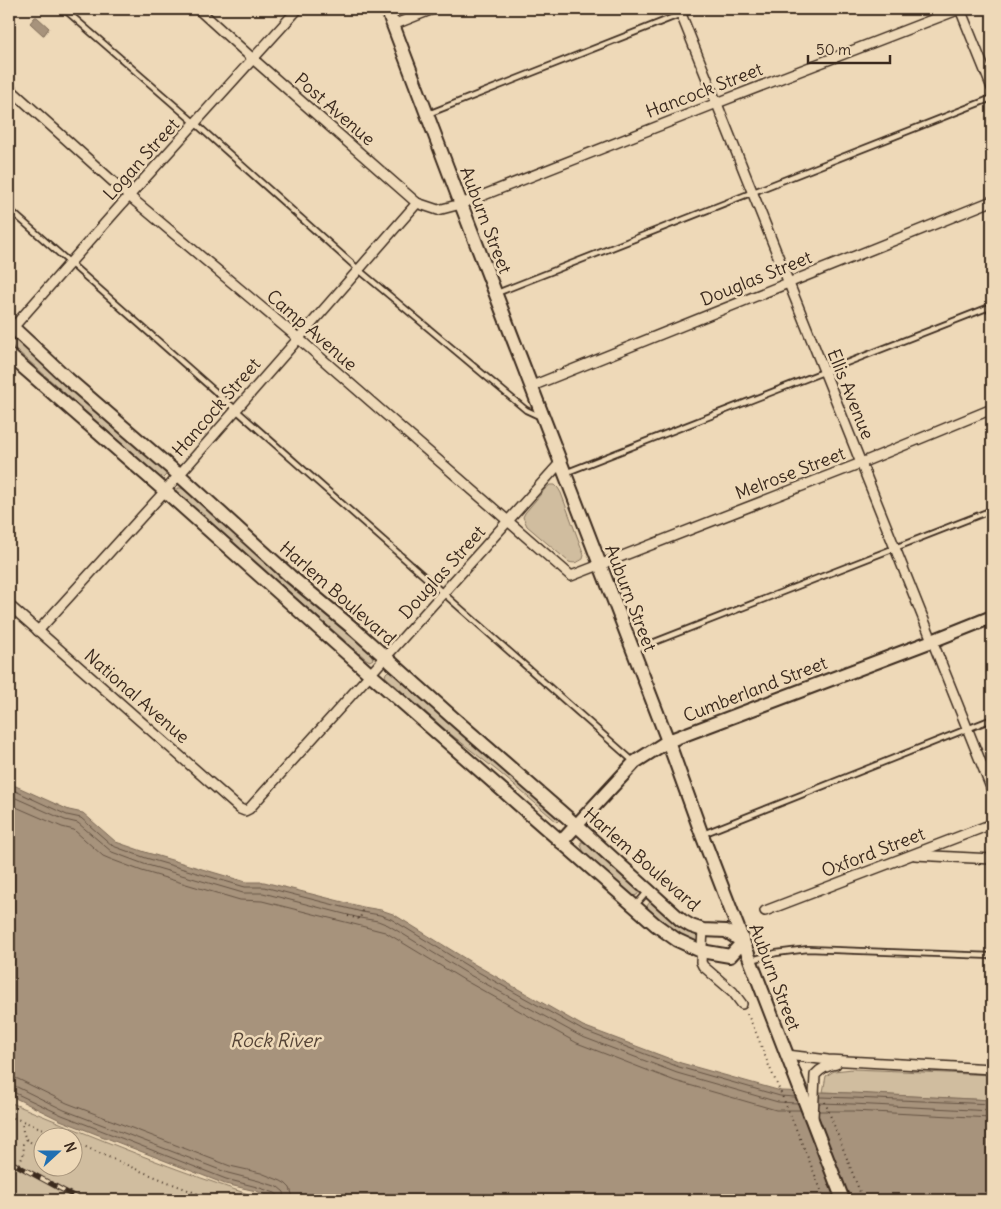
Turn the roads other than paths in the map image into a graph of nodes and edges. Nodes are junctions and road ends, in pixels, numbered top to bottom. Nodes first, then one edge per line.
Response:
1 (64, 9) edge
2 (198, 9) edge
3 (298, 9) edge
4 (387, 9) edge
5 (433, 9) edge
6 (694, 9) edge
7 (960, 9) edge
8 (680, 11) edge
9 (393, 25) junction
10 (252, 59) junction
11 (9, 88) edge
12 (992, 88) edge
13 (992, 98) edge
14 (716, 103) junction
15 (427, 114) junction
16 (195, 123) junction
17 (752, 192) junction
18 (129, 196) junction
19 (992, 202) edge
20 (417, 203) junction
21 (461, 204) junction
22 (9, 209) edge
23 (70, 263) junction
24 (360, 270) junction
25 (789, 282) junction
26 (496, 294) junction
27 (992, 306) edge
28 (10, 328) edge
29 (298, 338) junction
30 (9, 355) edge
31 (824, 372) junction
32 (532, 386) junction
33 (992, 409) edge
34 (236, 410) junction
35 (543, 418) junction
36 (861, 463) junction
37 (562, 468) junction
38 (179, 475) junction
39 (165, 491) junction
40 (992, 510) edge
41 (509, 522) junction
42 (895, 548) junction
43 (600, 565) junction
44 (444, 593) junction
45 (9, 605) edge
46 (992, 617) edge
47 (38, 631) junction
48 (932, 641) junction
49 (633, 651) junction
50 (386, 658) junction
51 (370, 674) junction
52 (992, 719) edge
53 (968, 729) junction
54 (668, 741) junction
55 (635, 762) junction
56 (992, 790) edge
57 (245, 811) joint
58 (992, 824) edge
59 (576, 825) junction
60 (702, 835) junction
61 (561, 842) junction
62 (910, 855) junction
63 (992, 859) edge
64 (649, 890) junction
65 (634, 906) junction
66 (765, 911) dead end
67 (703, 930) junction
68 (743, 942) junction
69 (702, 951) junction
70 (992, 956) edge
71 (750, 960) junction
72 (742, 1004) road end
73 (787, 1055) junction
74 (846, 1062) junction
75 (992, 1069) edge
76 (812, 1122) junction
77 (842, 1200) edge

1 - 16 lane
2 - 10 street, Post Avenue
3 - 10 street, Logan Street
4 - 9 street, Auburn Street
5 - 9 street
6 - 8 lane
7 - 12 street
7 - 14 street, Hancock Street
8 - 14 street, Ellis Avenue
8 - 15 lane
9 - 15 street, Auburn Street
10 - 16 street, Logan Street
10 - 20 street, Post Avenue
11 - 18 street, Camp Avenue
13 - 17 lane
14 - 17 street, Ellis Avenue
14 - 21 street, Hancock Street
15 - 21 street, Auburn Street
16 - 18 street, Logan Street
16 - 24 lane
17 - 25 street, Ellis Avenue
17 - 26 lane
18 - 23 street, Logan Street
18 - 29 street, Camp Avenue
19 - 25 street, Douglas Street
20 - 21 street, Post Avenue
20 - 24 street, Hancock Street
21 - 26 street, Auburn Street
22 - 23 lane
23 - 28 street, Logan Street
23 - 34 lane
24 - 29 street, Hancock Street
24 - 35 lane
25 - 31 street, Ellis Avenue
25 - 32 street, Douglas Street
26 - 32 street, Auburn Street
27 - 31 lane
28 - 38 street, Harlem Boulevard
29 - 34 street, Hancock Street
29 - 41 street, Camp Avenue
30 - 39 street
31 - 36 street, Ellis Avenue
31 - 37 lane
32 - 35 street, Auburn Street
33 - 36 street, Melrose Street
34 - 38 street, Hancock Street
34 - 44 lane
35 - 37 street, Auburn Street
36 - 42 street, Ellis Avenue
36 - 43 street, Melrose Street
37 - 41 street, Douglas Street
37 - 43 street, Auburn Street
38 - 39 street, Hancock Street
38 - 50 street, Harlem Boulevard
39 - 47 street, Hancock Street
39 - 51 street
40 - 42 lane
41 - 43 street, Camp Avenue
41 - 44 street, Douglas Street
42 - 48 street, Ellis Avenue
42 - 49 lane
43 - 49 street, Auburn Street
44 - 50 street, Douglas Street
44 - 55 lane
45 - 47 street, National Avenue
46 - 48 street, Cumberland Street
47 - 57 street, National Avenue
48 - 53 street, Ellis Avenue
48 - 54 street, Cumberland Street
49 - 54 street, Auburn Street
50 - 51 street, Douglas Street
50 - 59 street, Harlem Boulevard
51 - 57 street, Douglas Street
51 - 61 street
52 - 53 lane
53 - 56 street, Ellis Avenue
53 - 60 lane
54 - 55 street, Cumberland Street
54 - 60 street, Auburn Street
55 - 59 street, Cumberland Street
58 - 62 street, Oxford Street
59 - 61 street, Cumberland Street
59 - 64 street, Harlem Boulevard
60 - 68 street, Auburn Street
61 - 65 street
62 - 63 street
62 - 66 street, Oxford Street
64 - 65 lane
64 - 67 street, Harlem Boulevard
65 - 69 street
67 - 68 street, Harlem Boulevard
67 - 69 street
68 - 69 street
68 - 71 street, Auburn Street
69 - 72 street
70 - 71 lane
71 - 73 street, Auburn Street
73 - 74 street
73 - 76 street, Auburn Street
74 - 75 street
74 - 76 street
76 - 77 street, Auburn Street

